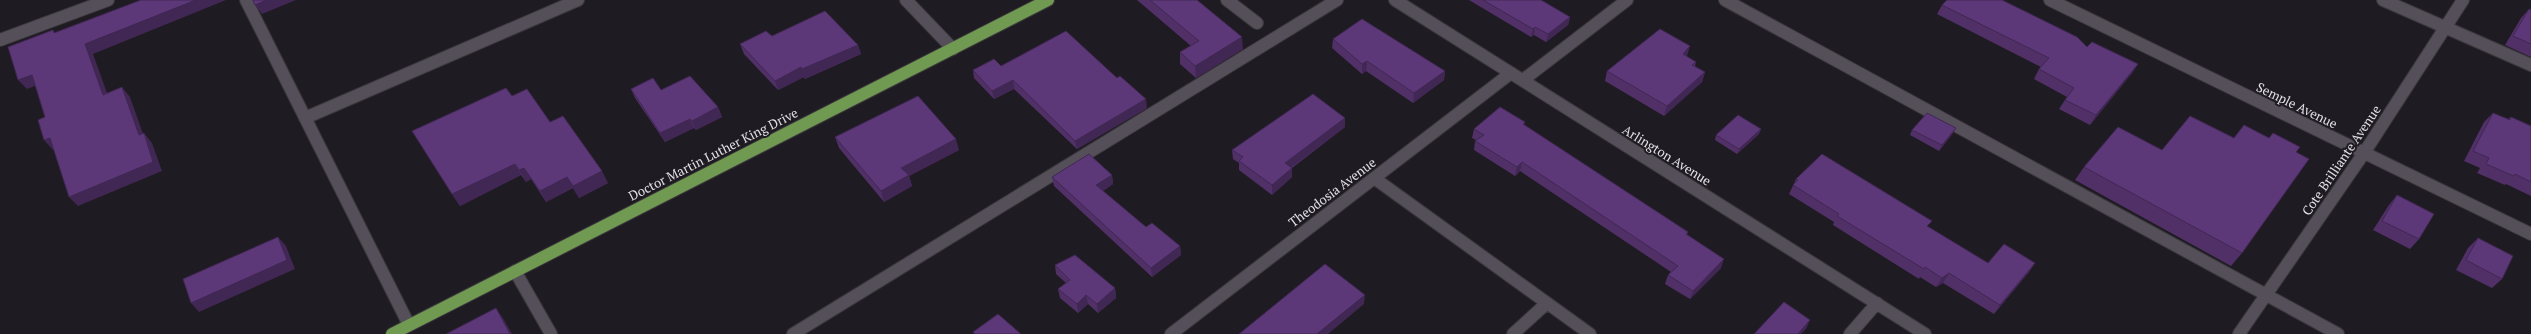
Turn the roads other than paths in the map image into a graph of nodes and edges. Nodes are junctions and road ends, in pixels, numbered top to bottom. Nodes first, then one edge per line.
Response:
1 (108, 0) edge
2 (246, 0) edge
3 (578, 0) edge
4 (906, 0) edge
5 (1048, 0) edge
6 (1227, 0) edge
7 (1337, 0) edge
8 (1395, 0) edge
9 (1626, 0) edge
10 (1725, 0) edge
11 (2050, 0) edge
12 (2382, 0) edge
13 (2463, 0) edge
14 (1257, 23) dead end
15 (2445, 28) junction
16 (0, 40) edge
17 (953, 49) junction
18 (2531, 65) edge
19 (1511, 73) junction
20 (1523, 80) junction
21 (305, 118) junction
22 (2364, 153) junction
23 (1374, 178) junction
24 (2531, 234) edge
25 (515, 270) junction
26 (2266, 295) junction
27 (1547, 303) junction
28 (1877, 303) junction
29 (409, 325) junction
30 (392, 334) edge
31 (550, 334) edge
32 (793, 334) edge
33 (1171, 334) edge
34 (1513, 334) edge
35 (1590, 334) edge
36 (1850, 334) edge
37 (1925, 334) edge
38 (2239, 334) edge
39 (2338, 334) edge

1 - 16 street
2 - 21 street
3 - 21 street
4 - 17 street
5 - 17 main road, Doctor Martin Luther King Drive
6 - 14 street
7 - 32 street
8 - 19 street, Arlington Avenue
9 - 20 street
10 - 26 street
11 - 22 street, Semple Avenue
12 - 15 street
13 - 15 street, Cote Brilliante Avenue
15 - 18 street
15 - 22 street, Cote Brilliante Avenue
17 - 25 main road, Doctor Martin Luther King Drive
19 - 20 street, Arlington Avenue
19 - 23 street, Theodosia Avenue
20 - 28 street, Arlington Avenue
21 - 29 street
22 - 24 street, Semple Avenue
22 - 26 street, Cote Brilliante Avenue
23 - 27 street
23 - 33 street, Theodosia Avenue
25 - 29 main road, Doctor Martin Luther King Drive
25 - 31 street
26 - 38 street, Cote Brilliante Avenue
26 - 39 street
27 - 34 street
27 - 35 street
28 - 36 street
28 - 37 street, Arlington Avenue
29 - 30 main road, Doctor Martin Luther King Drive

